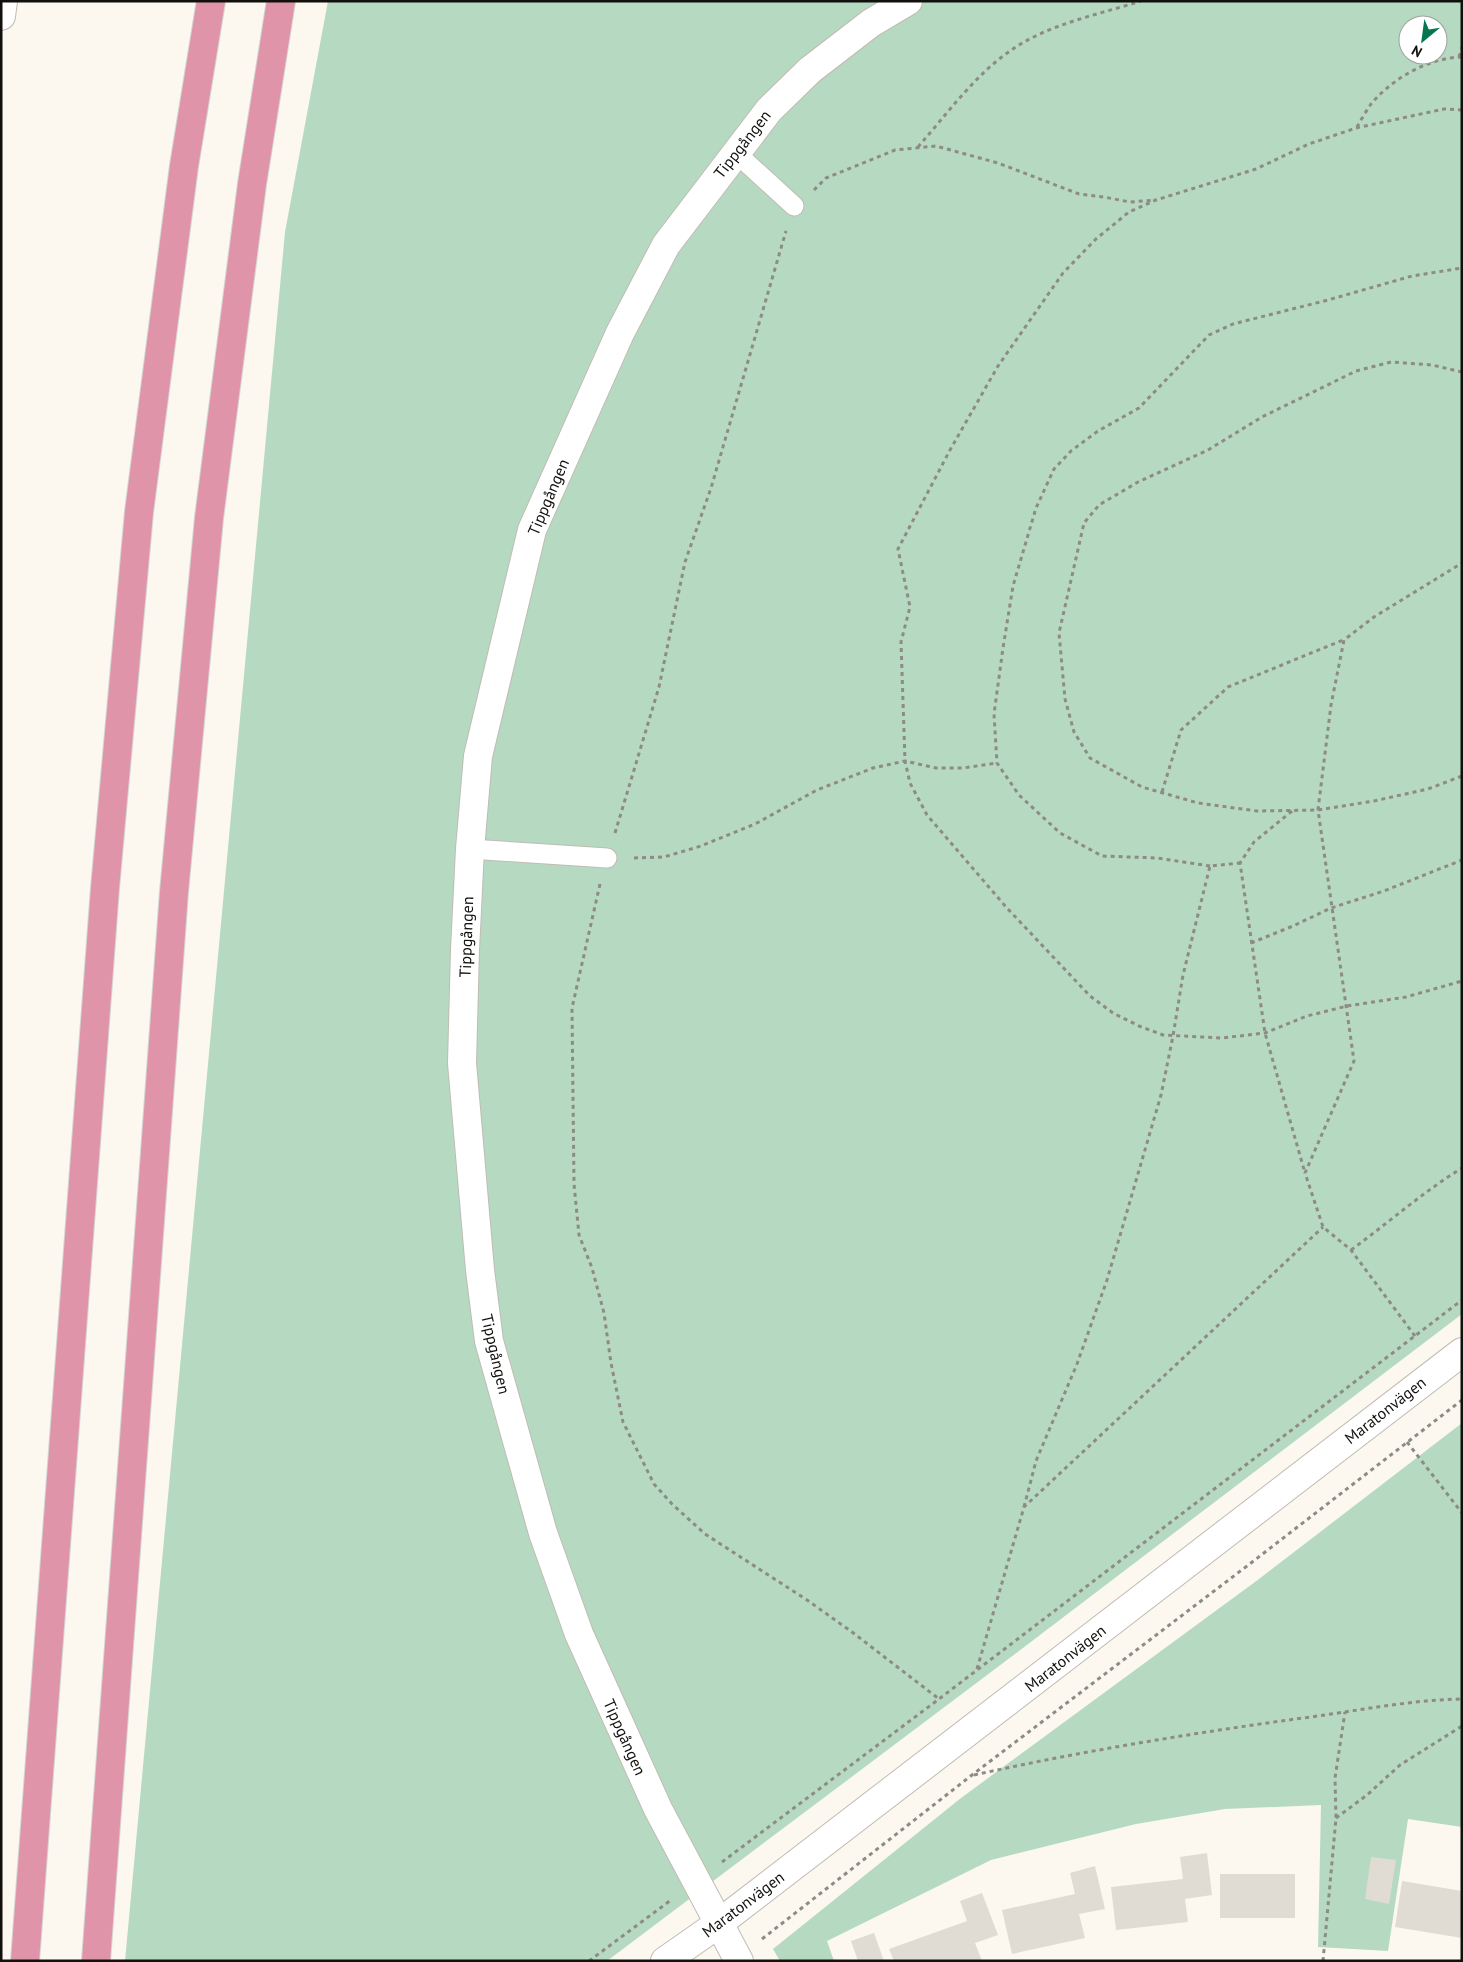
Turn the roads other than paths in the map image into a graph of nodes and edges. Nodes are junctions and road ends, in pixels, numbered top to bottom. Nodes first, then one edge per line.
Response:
1 (3, 1) edge
2 (211, 1) edge
3 (281, 1) edge
4 (908, 1) edge
5 (1, 16) edge
6 (735, 152) junction
7 (794, 206) road end
8 (470, 849) junction
9 (607, 858) road end
10 (1462, 1352) edge
11 (718, 1924) junction
12 (738, 1959) edge
13 (25, 1961) edge
14 (96, 1961) edge
15 (665, 1961) edge

1 - 5 street
2 - 13 highway
3 - 14 highway
4 - 6 street, Tippgången
6 - 7 lane
6 - 8 street, Tippgången
8 - 9 lane
8 - 11 street, Tippgången
10 - 11 street, Maratonvägen
11 - 12 street, Tippgången
11 - 15 street, Maratonvägen

